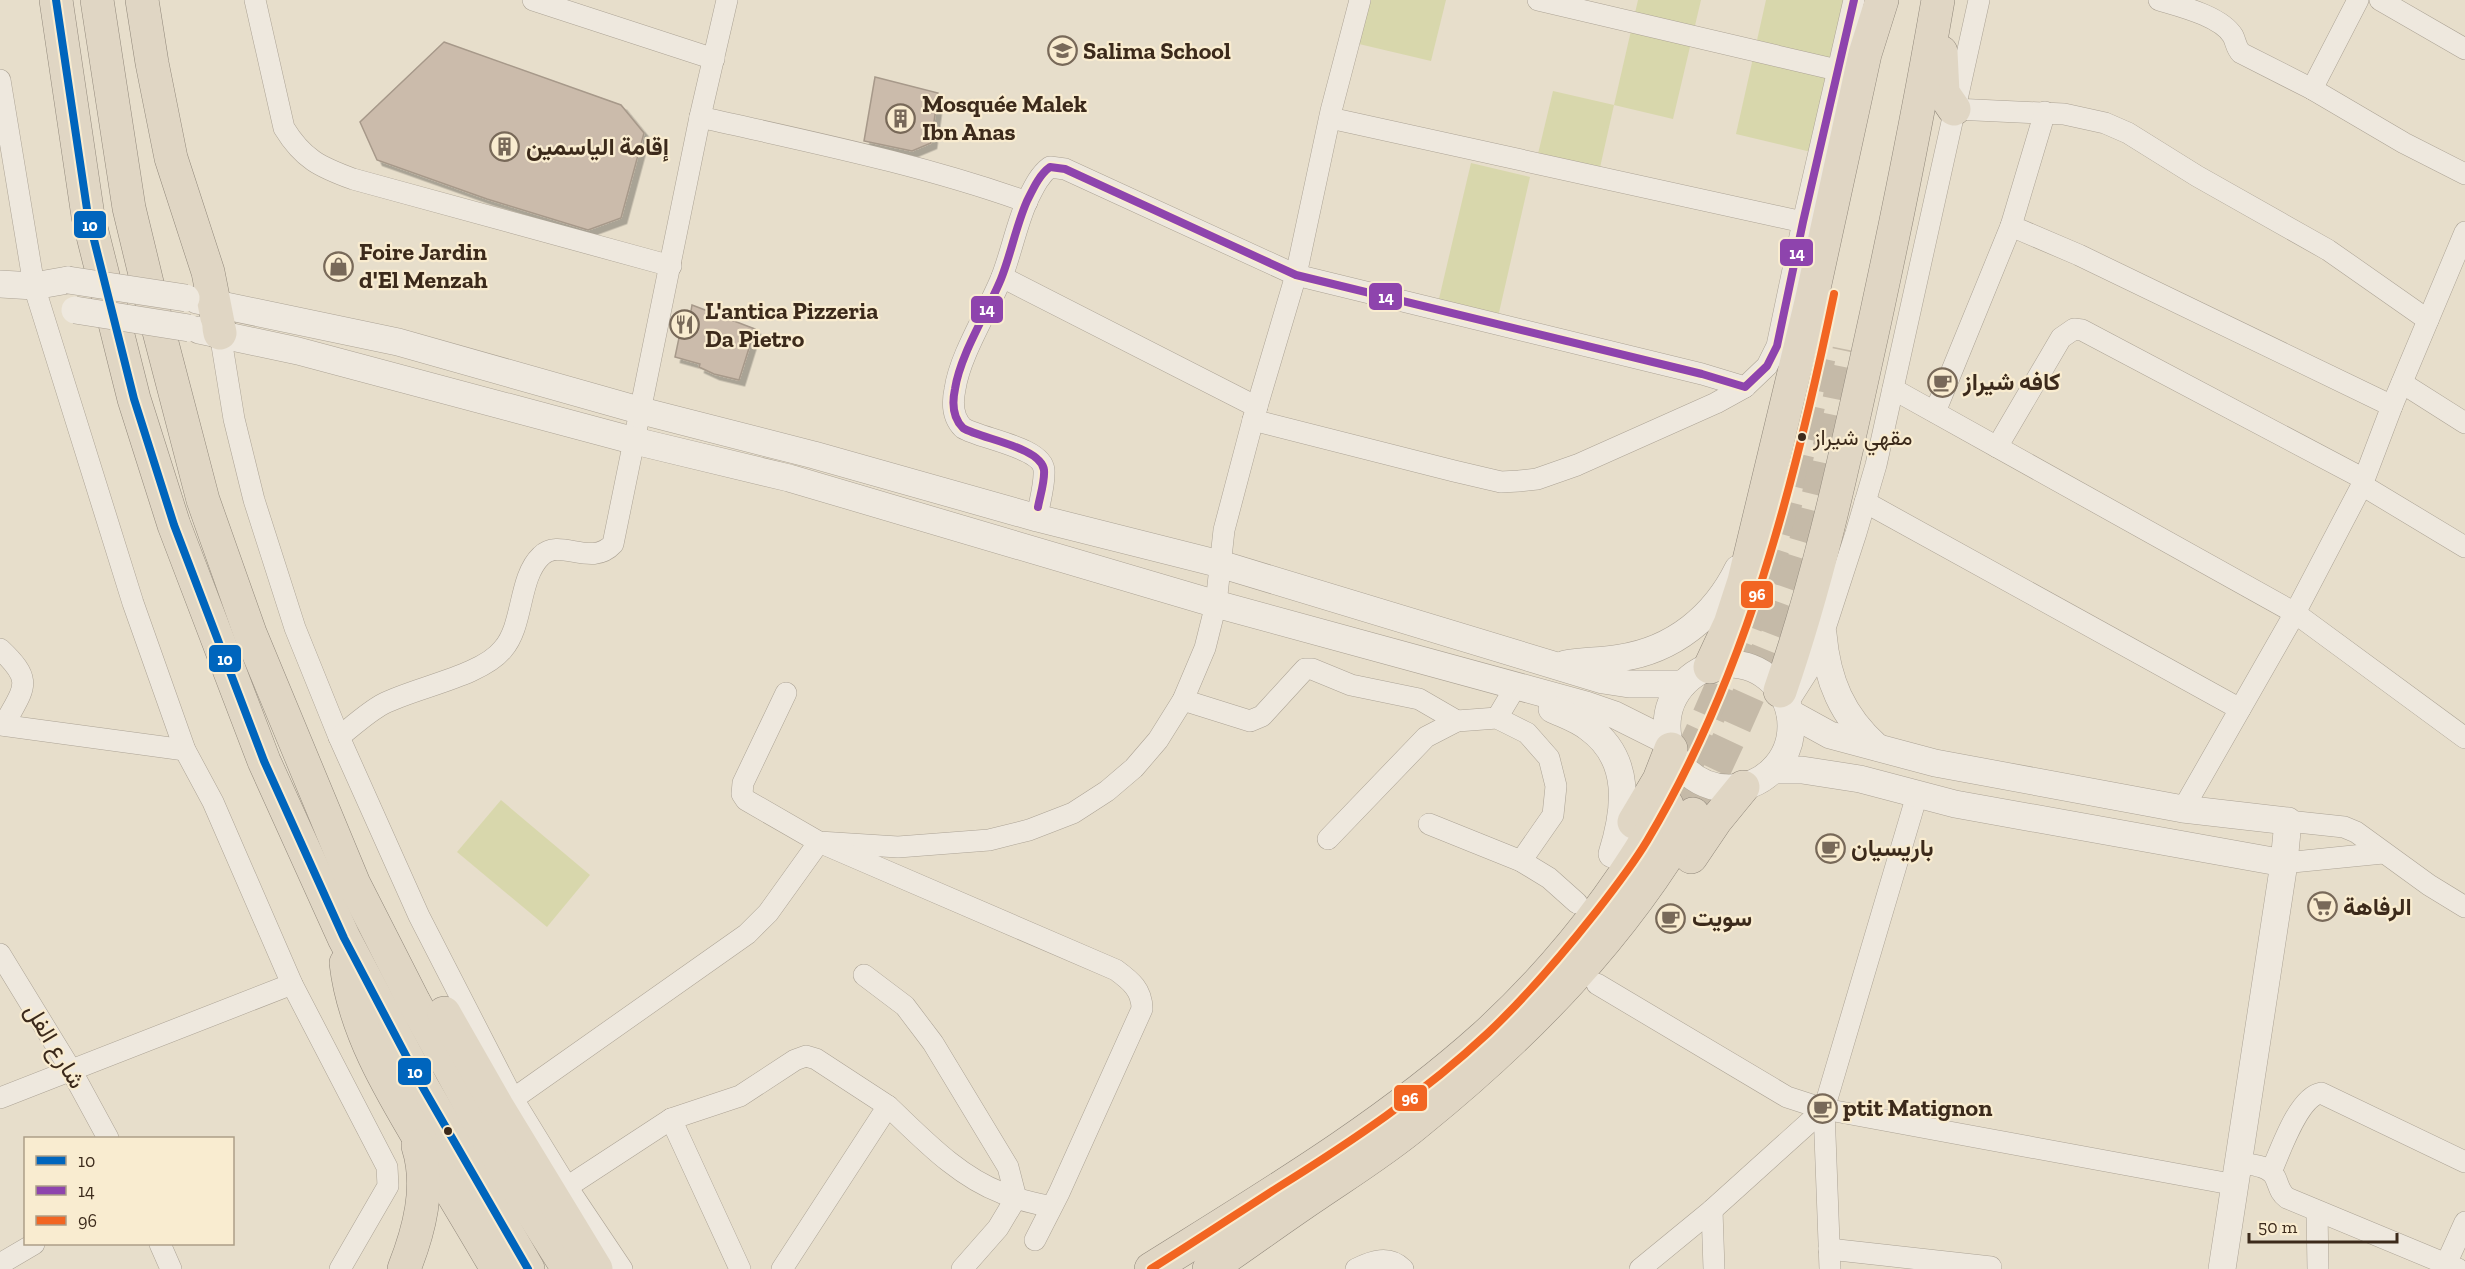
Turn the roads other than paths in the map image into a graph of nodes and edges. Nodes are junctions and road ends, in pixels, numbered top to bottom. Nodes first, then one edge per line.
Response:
1 (56, 0) edge
2 (97, 0) edge
3 (142, 0) edge
4 (255, 0) edge
5 (533, 0) edge
6 (727, 0) edge
7 (1360, 0) edge
8 (1538, 0) edge
9 (1854, 0) edge
10 (1882, 0) edge
11 (1891, 0) edge
12 (1916, 0) edge
13 (1979, 0) edge
14 (2159, 0) edge
15 (2358, 0) edge
16 (2380, 0) edge
17 (2200, 6) edge
18 (1936, 15) edge
19 (2465, 49) edge
20 (714, 58) junction
21 (1837, 70) junction
22 (0, 80) edge
23 (2312, 89) junction
24 (1954, 109) junction
25 (2045, 112) junction
26 (700, 117) junction
27 (1330, 118) junction
28 (2465, 174) edge
29 (1027, 202) junction
30 (1803, 222) junction
31 (2011, 226) junction
32 (2465, 232) edge
33 (671, 266) junction
34 (1296, 275) junction
35 (1002, 277) junction
36 (0, 284) edge
37 (34, 286) junction
38 (202, 315) junction
39 (2428, 320) junction
40 (2402, 383) junction
41 (1745, 387) junction
42 (1893, 389) junction
43 (2392, 406) junction
44 (642, 411) junction
45 (1935, 412) junction
46 (1255, 413) junction
47 (2465, 423) edge
48 (635, 441) junction
49 (1997, 447) junction
50 (2363, 482) junction
51 (1865, 502) junction
52 (1037, 518) junction
53 (1754, 538) junction
54 (2465, 547) edge
55 (1220, 564) junction
56 (1216, 604) junction
57 (2295, 613) junction
58 (1823, 634) junction
59 (0, 649) edge
60 (1553, 665) junction
61 (263, 666) junction
62 (1710, 667) junction
63 (1683, 684) junction
64 (1516, 686) junction
65 (786, 693) dead end
66 (1183, 700) junction
67 (1786, 703) junction
68 (2240, 709) junction
69 (1497, 718) junction
70 (1456, 721) junction
71 (2, 725) edge
72 (339, 737) junction
73 (2465, 738) edge
74 (1670, 745) junction
75 (185, 750) junction
76 (1880, 750) junction
77 (1773, 770) junction
78 (1743, 787) junction
79 (1917, 795) junction
80 (2183, 809) junction
81 (2288, 821) junction
82 (1429, 824) dead end
83 (1328, 838) dead end
84 (819, 842) junction
85 (2383, 853) junction
86 (1612, 854) junction
87 (1521, 861) junction
88 (2284, 863) junction
89 (1576, 903) junction
90 (2465, 907) edge
91 (344, 938) junction
92 (0, 954) edge
93 (864, 975) dead end
94 (291, 984) junction
95 (1597, 984) junction
96 (71, 1070) junction
97 (0, 1098) edge
98 (513, 1099) junction
99 (888, 1106) junction
100 (1824, 1109) junction
101 (408, 1119) junction
102 (671, 1119) junction
103 (107, 1137) edge
104 (1364, 1162) junction
105 (2465, 1162) edge
106 (2271, 1172) junction
107 (2238, 1174) junction
108 (567, 1187) junction
109 (1279, 1187) junction
110 (1317, 1194) junction
111 (1016, 1198) junction
112 (1052, 1207) junction
113 (1712, 1210) junction
114 (2317, 1211) junction
115 (2465, 1222) edge
116 (1035, 1240) dead end
117 (32, 1245) edge
118 (160, 1245) edge
119 (1829, 1259) edge
120 (0, 1264) edge
121 (1990, 1267) dead end
122 (2452, 1267) edge
123 (171, 1269) edge
124 (340, 1269) edge
125 (404, 1269) edge
126 (498, 1269) edge
127 (528, 1269) edge
128 (568, 1269) edge
129 (596, 1269) edge
130 (622, 1269) edge
131 (740, 1269) edge
132 (782, 1269) edge
133 (962, 1269) edge
134 (1151, 1269) edge
135 (1209, 1269) edge
136 (1236, 1269) edge
137 (1356, 1269) edge
138 (1403, 1269) edge
139 (1640, 1269) edge
140 (1714, 1269) edge
141 (2222, 1269) edge
142 (2318, 1269) edge

1 - 91 highway
2 - 61 highway
3 - 38 highway
4 - 33 street
5 - 20 street
6 - 20 street
7 - 27 street
8 - 21 street
9 - 21 street
10 - 53 highway
11 - 12 highway
13 - 24 street
14 - 17 street
15 - 23 street
16 - 19 street
17 - 23 street
18 - 24 highway
18 - 67 highway
20 - 26 street
21 - 30 street
22 - 37 street
23 - 28 street
24 - 25 street
24 - 42 street
25 - 31 street
25 - 39 street
26 - 29 street
26 - 33 street
27 - 30 street
27 - 34 street
29 - 34 street
29 - 35 street
30 - 41 street
31 - 43 street
31 - 45 street
32 - 39 street
33 - 44 street
34 - 41 street
34 - 46 street
35 - 46 street
35 - 52 street
36 - 37 street
37 - 38 street, bridge
37 - 38 street, bridge
37 - 75 street
38 - 44 street
38 - 48 street
38 - 72 street
39 - 40 street
40 - 43 street
40 - 47 street
41 - 46 street
42 - 45 street
42 - 51 street
43 - 50 street
44 - 48 street
44 - 52 street
45 - 49 street
46 - 55 street
48 - 56 street
48 - 72 street
49 - 50 street
49 - 57 street
50 - 54 street
50 - 57 street
51 - 58 street
51 - 68 street
52 - 55 street
53 - 60 street
53 - 62 highway
55 - 56 street
55 - 60 street
56 - 64 street
56 - 66 street
57 - 68 street
57 - 73 street
58 - 67 street
58 - 76 street
59 - 71 street
60 - 63 street
61 - 128 highway
61 - 129 highway
62 - 63 street
62 - 67 street
63 - 74 street
64 - 69 street
64 - 74 street
64 - 86 street
65 - 84 street
66 - 70 street
66 - 84 street
67 - 76 street
67 - 77 street
68 - 80 street
69 - 70 street
69 - 87 street
70 - 83 street
71 - 75 street
72 - 98 street
74 - 78 street
74 - 86 highway
75 - 94 street
76 - 80 street
77 - 78 street
77 - 79 street
78 - 95 highway
79 - 88 street
79 - 100 street
80 - 81 street
81 - 85 street
81 - 88 street
82 - 87 street
84 - 98 street
84 - 112 street
85 - 88 street
85 - 90 street
86 - 89 highway
87 - 89 street
88 - 107 street
89 - 109 highway
91 - 101 highway
91 - 127 highway
92 - 96 street, شارع الفل
93 - 111 street
94 - 96 street
94 - 124 street
95 - 100 street
95 - 104 highway
96 - 97 street
96 - 103 street, شارع الفل
98 - 108 street
99 - 102 street
99 - 111 street
99 - 132 street
100 - 107 street
100 - 113 street
100 - 119 street
101 - 125 highway
101 - 126 highway
102 - 108 street
102 - 131 street
104 - 109 highway
104 - 110 highway
105 - 106 street
106 - 107 street
106 - 114 street
107 - 141 street
108 - 130 street
109 - 134 highway
110 - 135 highway
110 - 136 highway
111 - 112 street
111 - 133 street
112 - 116 street
113 - 139 street
113 - 140 street
114 - 122 street
114 - 142 street
115 - 122 street
117 - 120 street
118 - 123 street
119 - 121 street
137 - 138 street

